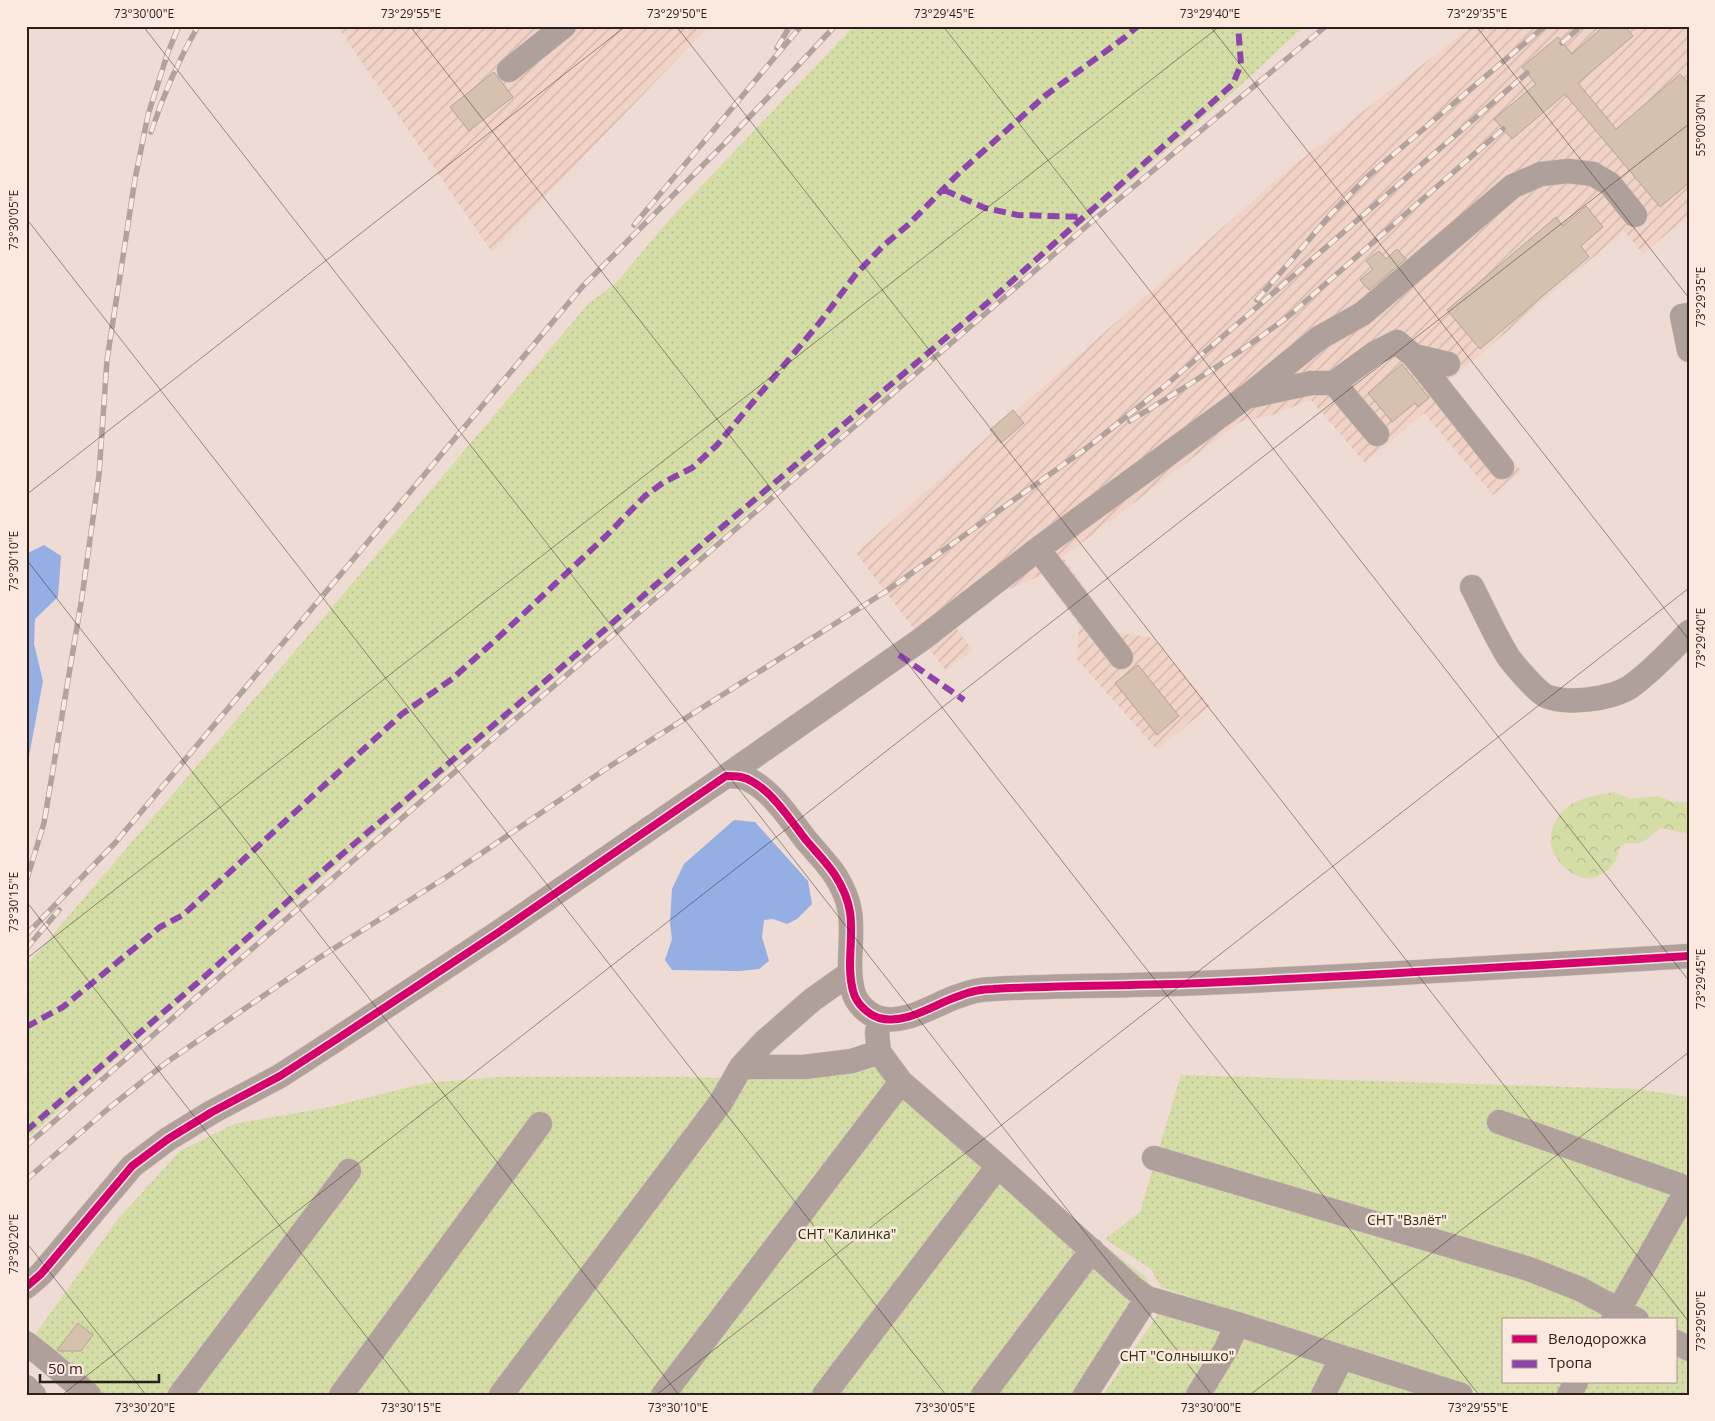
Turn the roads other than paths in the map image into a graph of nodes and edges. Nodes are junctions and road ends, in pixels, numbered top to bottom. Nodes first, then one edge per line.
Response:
1 (564, 26) edge
2 (509, 70) dead end
3 (1635, 215) dead end
4 (1689, 315) edge
5 (1689, 350) edge
6 (1414, 356) junction
7 (1448, 364) dead end
8 (1334, 383) junction
9 (1246, 398) junction
10 (1377, 434) dead end
11 (1502, 467) dead end
12 (1038, 549) junction
13 (1472, 587) dead end
14 (1689, 632) edge
15 (1121, 657) dead end
16 (726, 776) junction
17 (1689, 956) edge
18 (850, 973) junction
19 (880, 1018) junction
20 (879, 1052) junction
21 (741, 1067) junction
22 (901, 1082) junction
23 (1498, 1122) dead end
24 (540, 1124) dead end
25 (1154, 1158) dead end
26 (998, 1166) junction
27 (349, 1171) dead end
28 (1688, 1191) edge
29 (1092, 1250) junction
30 (26, 1287) edge
31 (1147, 1298) junction
32 (1623, 1316) edge
33 (1237, 1324) junction
34 (26, 1343) edge
35 (1342, 1357) junction
36 (26, 1387) edge
37 (1455, 1394) edge
38 (34, 1395) edge
39 (89, 1395) edge
40 (180, 1395) edge
41 (341, 1395) edge
42 (501, 1395) edge
43 (664, 1395) edge
44 (824, 1395) edge
45 (983, 1395) edge
46 (1084, 1395) edge
47 (1198, 1395) edge
48 (1323, 1395) edge

1 - 2 street
3 - 9 street
4 - 5 street
6 - 7 street
6 - 8 street
6 - 11 street
8 - 9 street
8 - 10 street
9 - 12 street
12 - 15 street
12 - 16 street
13 - 14 street
16 - 18 street
16 - 30 street
17 - 19 street
18 - 19 street
18 - 21 street
19 - 20 street
20 - 21 street
20 - 22 street
21 - 42 street
22 - 26 street
22 - 43 street
23 - 28 street
24 - 41 street
25 - 32 street
26 - 29 street
26 - 44 street
27 - 40 street
28 - 32 street
29 - 31 street
29 - 45 street
31 - 33 street
31 - 46 street
33 - 35 street
33 - 47 street
34 - 39 street
35 - 37 street
35 - 48 street
36 - 38 street

